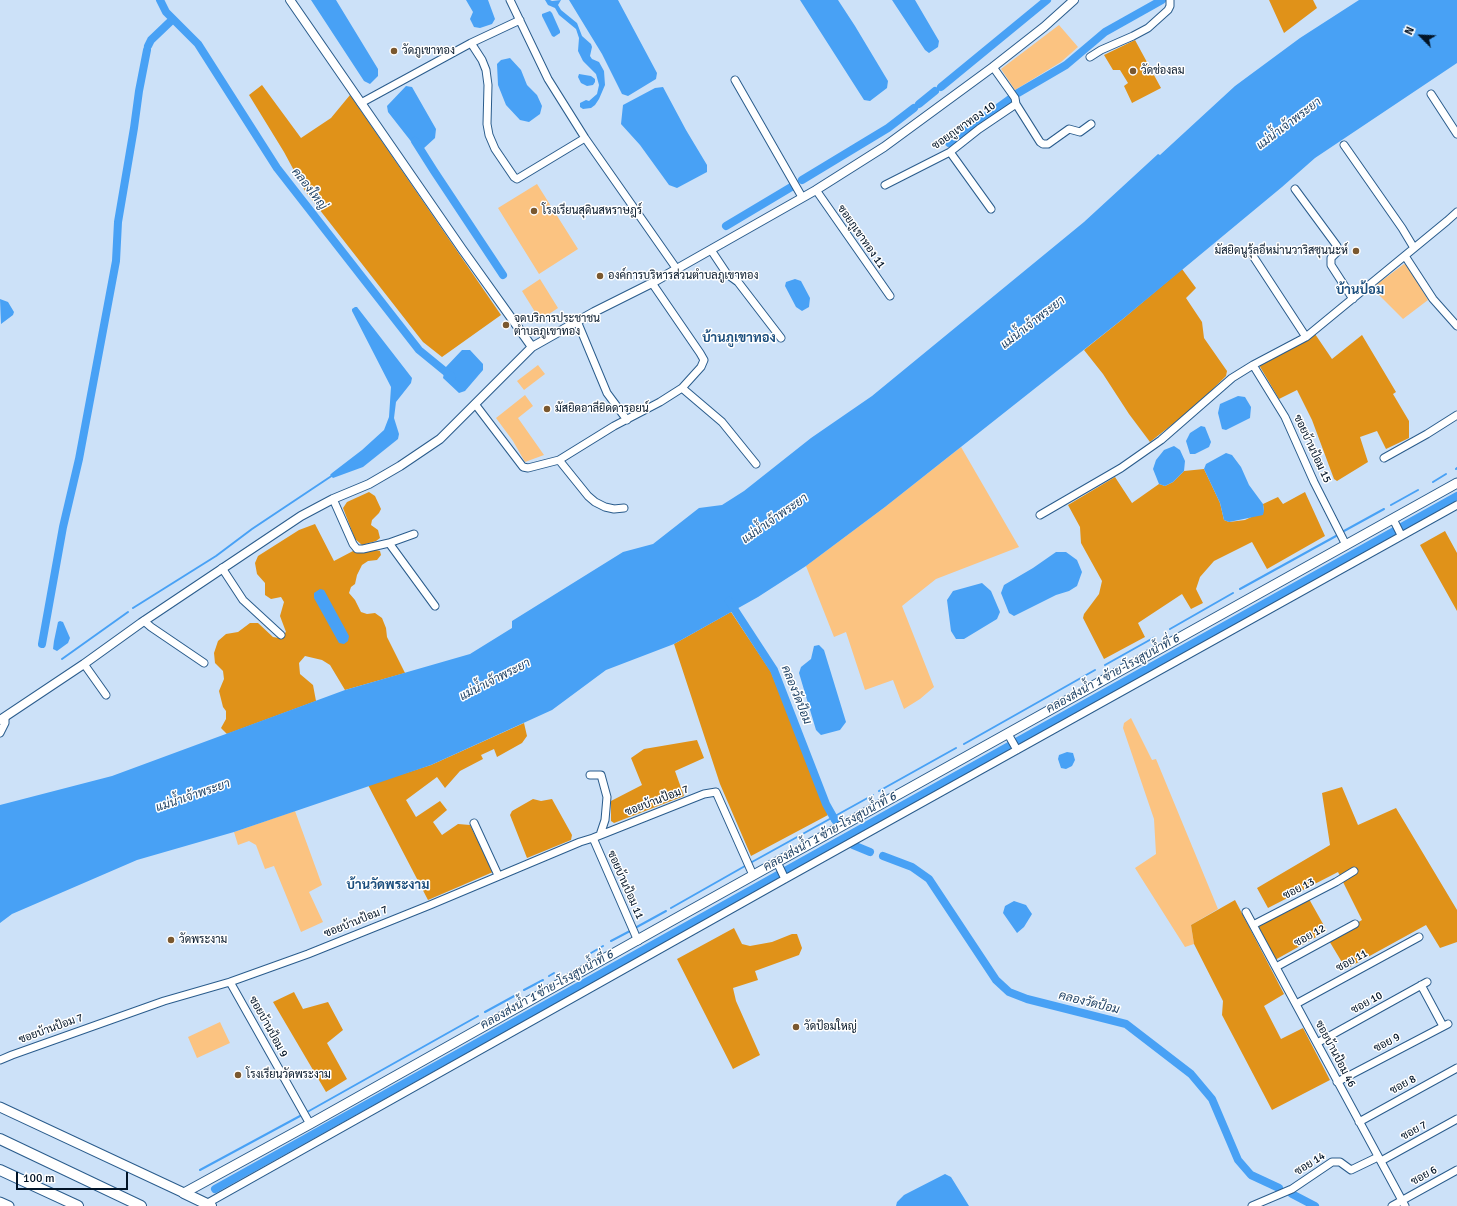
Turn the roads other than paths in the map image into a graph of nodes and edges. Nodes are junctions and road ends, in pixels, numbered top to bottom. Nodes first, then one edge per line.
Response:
1 (290, 0) edge
2 (510, 0) edge
3 (1074, 0) edge
4 (1170, 0) edge
5 (520, 20) junction
6 (471, 43) junction
7 (1090, 57) dead end
8 (993, 68) junction
9 (735, 80) dead end
10 (1431, 94) dead end
11 (361, 103) junction
12 (1016, 104) junction
13 (1090, 124) dead end
14 (1457, 134) edge
15 (585, 138) junction
16 (1344, 146) dead end
17 (950, 152) junction
18 (885, 185) dead end
19 (1295, 189) dead end
20 (816, 190) junction
21 (802, 197) junction
22 (991, 209) dead end
23 (1457, 212) edge
24 (1414, 248) junction
25 (711, 250) junction
26 (1253, 256) dead end
27 (1405, 256) junction
28 (676, 268) junction
29 (652, 282) junction
30 (890, 296) dead end
31 (1353, 299) junction
32 (577, 321) junction
33 (1457, 326) edge
34 (1306, 337) junction
35 (781, 338) dead end
36 (532, 347) junction
37 (1253, 365) junction
38 (682, 388) junction
39 (474, 404) junction
40 (1457, 415) edge
41 (627, 420) junction
42 (1384, 458) dead end
43 (559, 460) junction
44 (756, 464) dead end
45 (1457, 483) edge
46 (333, 500) junction
47 (1457, 505) edge
48 (624, 508) dead end
49 (1040, 515) dead end
50 (1394, 522) junction
51 (1400, 533) junction
52 (414, 534) dead end
53 (388, 543) junction
54 (1346, 545) junction
55 (222, 568) junction
56 (435, 606) dead end
57 (144, 621) junction
58 (281, 635) dead end
59 (204, 663) dead end
60 (84, 664) junction
61 (106, 695) dead end
62 (2, 718) edge
63 (0, 734) edge
64 (1010, 736) junction
65 (1016, 749) junction
66 (590, 775) dead end
67 (474, 823) dead end
68 (600, 835) junction
69 (593, 838) junction
70 (779, 864) junction
71 (1354, 871) dead end
72 (753, 875) junction
73 (498, 876) junction
74 (784, 877) junction
75 (1246, 912) dead end
76 (1355, 924) dead end
77 (1253, 925) junction
78 (1419, 937) dead end
79 (638, 941) junction
80 (1276, 967) junction
81 (230, 982) junction
82 (1296, 1004) junction
83 (1446, 1025) joint
84 (1317, 1043) junction
85 (0, 1060) edge
86 (1457, 1068) edge
87 (1337, 1082) junction
88 (0, 1107) edge
89 (1457, 1119) edge
90 (1359, 1122) junction
91 (310, 1124) junction
92 (0, 1139) edge
93 (1380, 1159) junction
94 (0, 1170) edge
95 (1457, 1170) edge
96 (184, 1193) junction
97 (0, 1202) edge
98 (1403, 1203) edge
99 (208, 1205) edge
100 (9, 1206) edge
101 (78, 1206) edge
102 (141, 1206) edge
103 (1252, 1206) edge
104 (1392, 1206) edge

1 - 11 street
2 - 5 street
3 - 8 street
4 - 7 street
5 - 6 street
5 - 15 street
6 - 11 street
6 - 15 street
8 - 12 street
8 - 20 street
9 - 21 street
10 - 14 street
11 - 36 street
12 - 13 street
12 - 17 street, ซอยภูเขาทอง 10
15 - 28 street
16 - 24 street
17 - 18 street, ซอยภูเขาทอง 10
17 - 22 street
19 - 31 street
20 - 21 street
20 - 30 street, ซอยภูเขาทอง 11
21 - 25 street
23 - 24 street
24 - 27 street
25 - 28 street
25 - 35 street
26 - 34 street
27 - 31 street
27 - 33 street
28 - 29 street
29 - 32 street
29 - 38 street
31 - 34 street
32 - 36 street
32 - 41 street
34 - 37 street
36 - 39 street
37 - 49 street
37 - 54 street, ซอยบ้านป้อม 15
38 - 41 street
38 - 44 street
39 - 43 street
39 - 46 street
40 - 42 street
41 - 43 street
43 - 48 street
45 - 50 main road
46 - 53 street
46 - 55 street
47 - 51 street
50 - 51 street
50 - 54 main road
51 - 65 street
52 - 53 street
53 - 56 street
54 - 64 main road
55 - 57 street
55 - 58 street
57 - 59 street
57 - 60 street
60 - 61 street
60 - 62 street
62 - 63 street
64 - 65 street
64 - 70 main road
65 - 74 street
66 - 68 street
67 - 73 street
68 - 69 street, ซอยบ้านป้อม 7
68 - 72 street, ซอยบ้านป้อม 7
69 - 73 street, ซอยบ้านป้อม 7
69 - 79 street, ซอยบ้านป้อม 11
70 - 72 main road
70 - 74 street
71 - 77 street, ซอย 13
72 - 79 main road
73 - 81 street, ซอยบ้านป้อม 7
74 - 99 street
75 - 77 street, ซอยบ้านป้อม 46
76 - 80 street, ซอย 12
77 - 80 street, ซอยบ้านป้อม 46
78 - 82 street, ซอย 11
79 - 91 main road
80 - 82 street, ซอยบ้านป้อม 46
81 - 85 street, ซอยบ้านป้อม 7
81 - 91 street, ซอยบ้านป้อม 9
82 - 84 street, ซอยบ้านป้อม 46
83 - 84 street, ซอย 10
83 - 87 street, ซอย 9
84 - 87 street, ซอยบ้านป้อม 46
86 - 90 street, ซอย 8
87 - 90 street, ซอยบ้านป้อม 46
88 - 96 main road
89 - 93 street, ซอย 7
90 - 93 street, ซอยบ้านป้อม 46
91 - 96 main road
92 - 102 main road
93 - 98 street, ซอยบ้านป้อม 46
93 - 103 street, ซอย 14
94 - 101 main road
95 - 98 street, ซอย 6
96 - 99 main road
97 - 100 main road
98 - 104 street, ซอย 6

